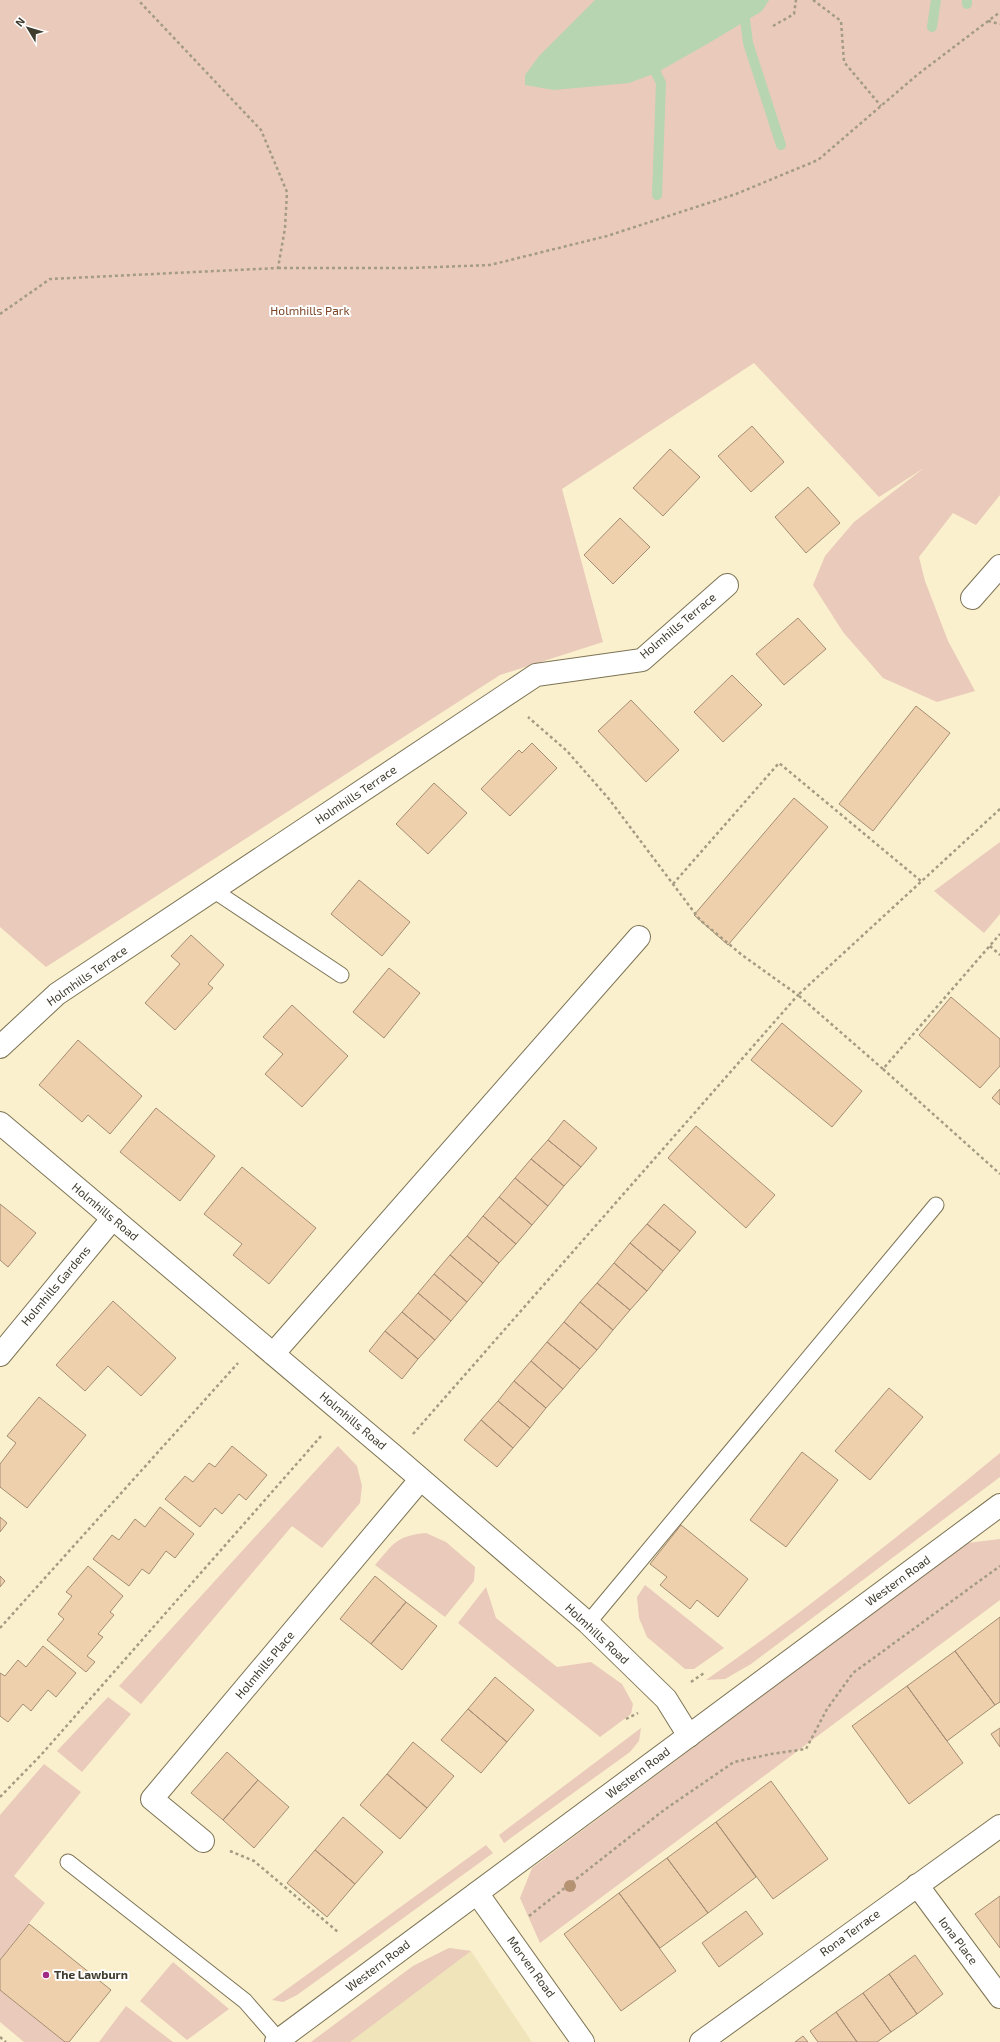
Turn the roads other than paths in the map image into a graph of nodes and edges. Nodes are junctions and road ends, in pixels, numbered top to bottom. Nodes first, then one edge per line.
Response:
1 (1000, 566) edge
2 (727, 585) dead end
3 (972, 598) dead end
4 (213, 890) junction
5 (639, 937) dead end
6 (341, 975) dead end
7 (0, 1047) edge
8 (0, 1123) edge
9 (936, 1204) dead end
10 (113, 1218) junction
11 (265, 1347) junction
12 (0, 1355) edge
13 (420, 1480) junction
14 (1000, 1505) edge
15 (588, 1623) junction
16 (689, 1736) junction
17 (1000, 1826) edge
18 (204, 1841) road end
19 (68, 1862) dead end
20 (917, 1884) junction
21 (477, 1893) junction
22 (1000, 1997) edge
23 (278, 2041) edge
24 (583, 2042) edge
25 (701, 2042) edge

1 - 3 street
2 - 4 street, Holmhills Terrace
4 - 6 lane
4 - 7 street, Holmhills Terrace
5 - 11 street
8 - 10 street, Holmhills Road
9 - 15 lane
10 - 11 street, Holmhills Road
10 - 12 street, Holmhills Gardens
11 - 13 street, Holmhills Road
13 - 15 street, Holmhills Road
13 - 18 street, Holmhills Place
14 - 16 street, Western Road
15 - 16 street, Holmhills Road
16 - 21 street, Western Road
17 - 20 street, Rona Terrace
19 - 23 lane
20 - 22 street, Iona Place
20 - 25 street, Rona Terrace
21 - 23 street, Western Road
21 - 24 street, Morven Road

